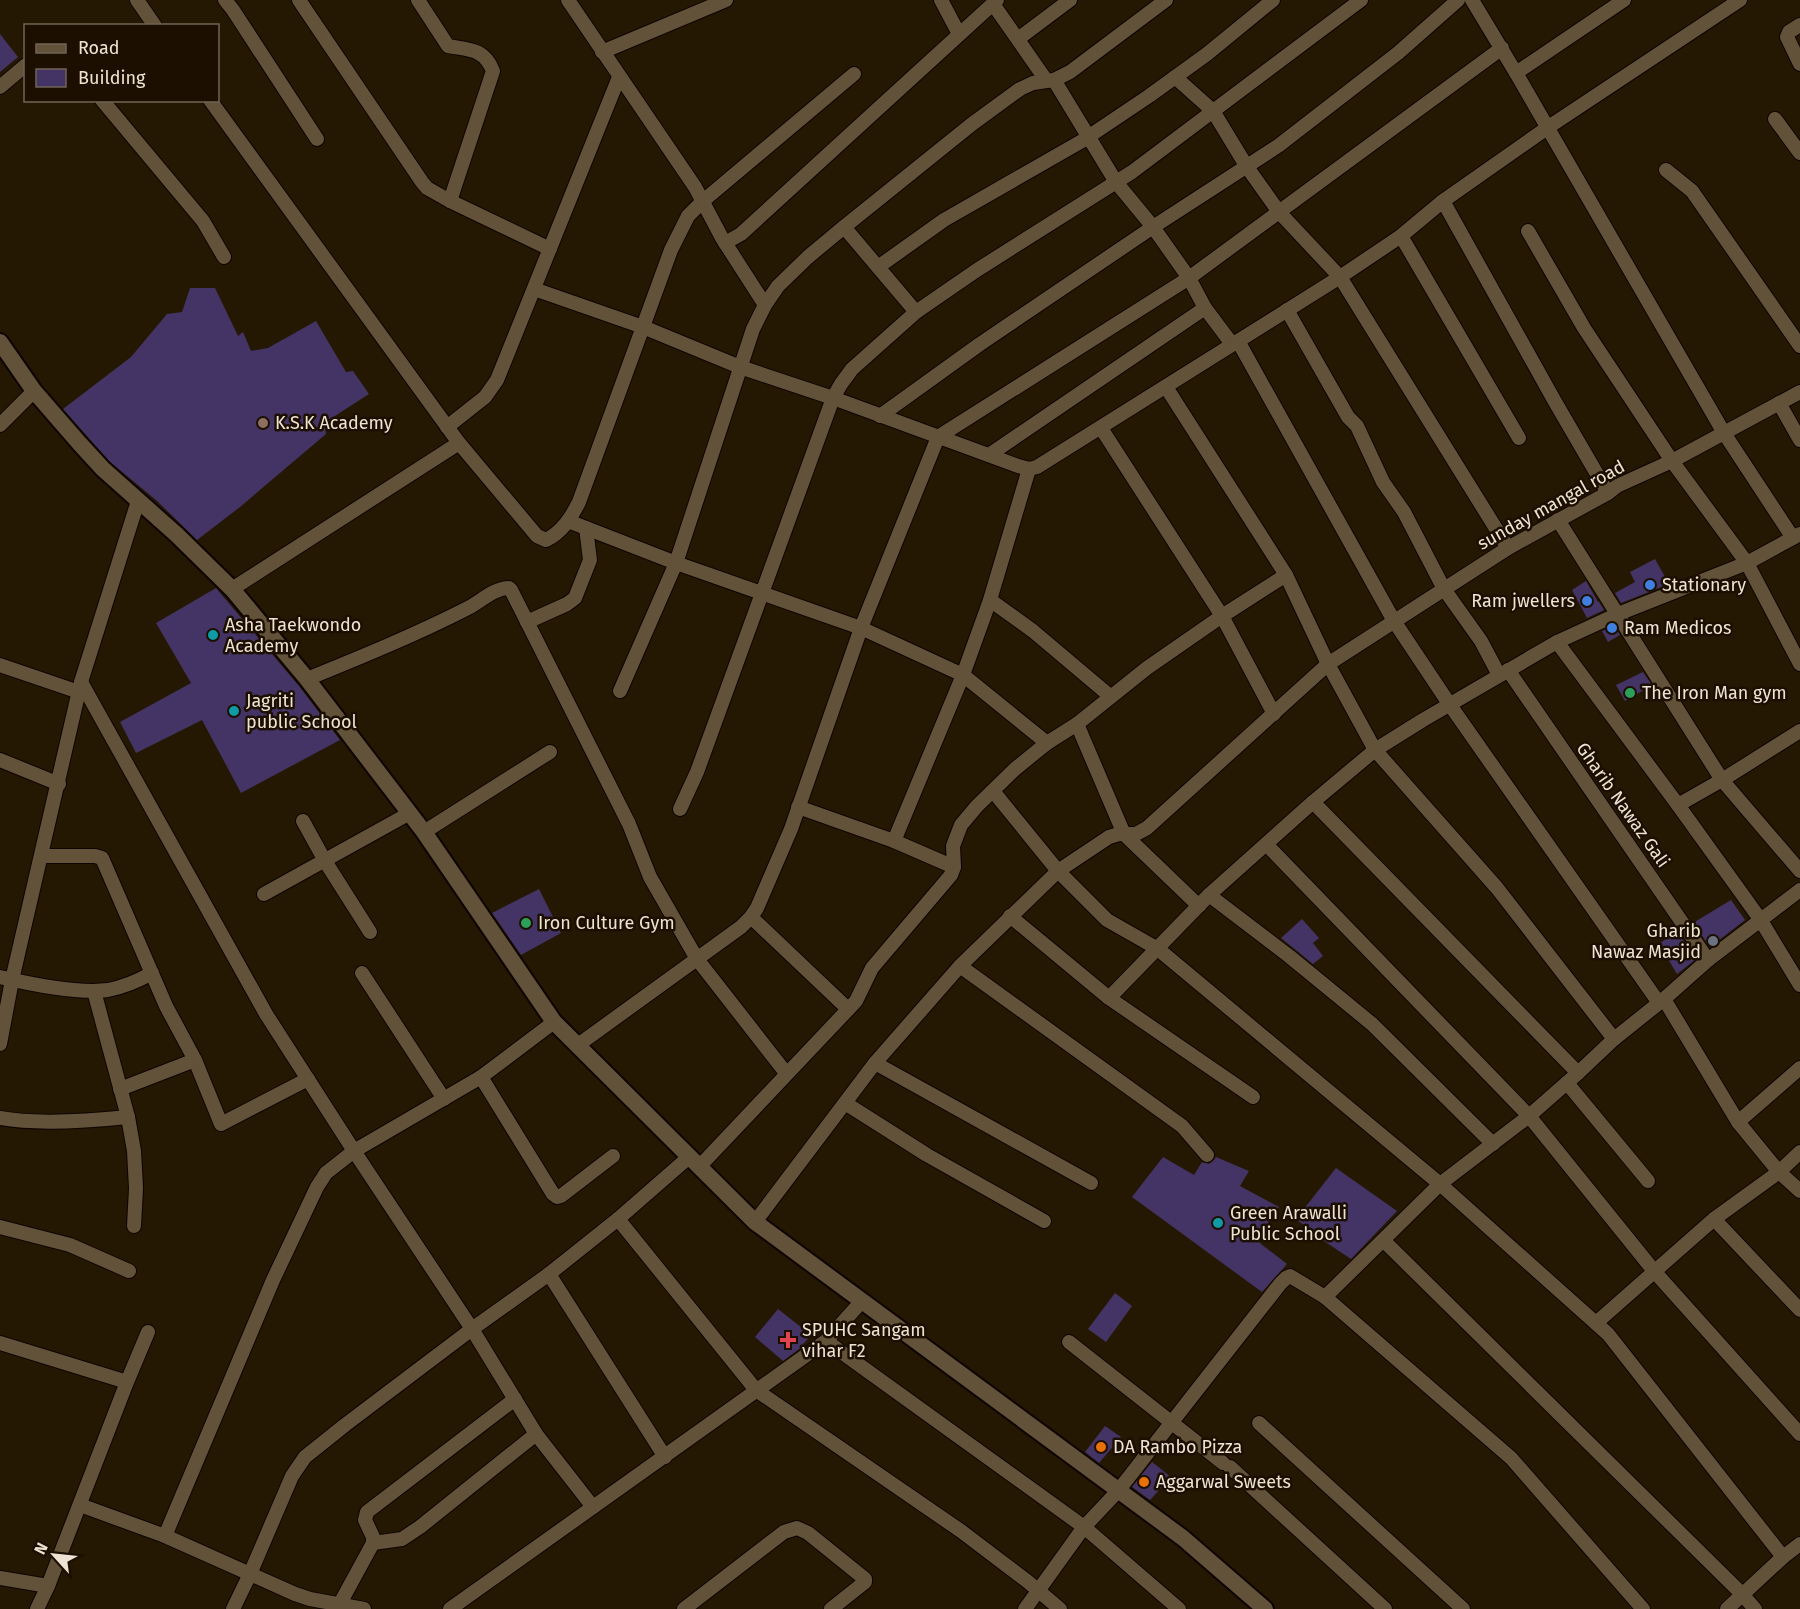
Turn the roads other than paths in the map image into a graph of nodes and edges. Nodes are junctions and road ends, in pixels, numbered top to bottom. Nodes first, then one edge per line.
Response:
1 (137, 0) edge
2 (225, 0) edge
3 (299, 0) edge
4 (418, 0) edge
5 (568, 0) edge
6 (726, 0) edge
7 (941, 0) edge
8 (1070, 0) edge
9 (1166, 0) edge
10 (1274, 0) edge
11 (1361, 0) edge
12 (1458, 0) edge
13 (1472, 0) edge
14 (1624, 0) edge
15 (1740, 0) edge
16 (995, 2) edge
17 (154, 24) edge
18 (1800, 25) edge
19 (959, 34) junction
20 (1018, 39) junction
21 (1502, 48) junction
22 (603, 52) junction
23 (1800, 64) edge
24 (24, 67) edge
25 (1516, 73) junction
26 (854, 74) dead end
27 (619, 77) junction
28 (1175, 77) junction
29 (1050, 80) junction
30 (0, 87) edge
31 (104, 102) edge
32 (211, 102) edge
33 (1213, 111) junction
34 (1775, 119) dead end
35 (1547, 128) junction
36 (1088, 137) junction
37 (317, 139) dead end
38 (1800, 153) edge
39 (1246, 167) junction
40 (1666, 170) dead end
41 (1116, 182) junction
42 (450, 201) junction
43 (703, 201) junction
44 (1443, 201) junction
45 (1279, 212) junction
46 (844, 227) junction
47 (1153, 227) junction
48 (1528, 231) dead end
49 (1401, 236) junction
50 (725, 243) junction
51 (550, 249) junction
52 (224, 257) dead end
53 (878, 267) junction
54 (1340, 277) junction
55 (1189, 278) junction
56 (534, 290) junction
57 (765, 305) junction
58 (1205, 308) junction
59 (1287, 310) junction
60 (916, 312) junction
61 (643, 327) junction
62 (0, 342) edge
63 (1235, 342) junction
64 (1800, 346) edge
65 (740, 367) junction
66 (1166, 387) junction
67 (34, 391) junction
68 (1800, 392) edge
69 (833, 398) junction
70 (1779, 403) junction
71 (880, 416) junction
72 (0, 425) edge
73 (447, 427) junction
74 (1101, 428) junction
75 (1724, 433) junction
76 (938, 437) junction
77 (1519, 438) dead end
78 (1800, 440) edge
79 (459, 443) junction
80 (989, 455) junction
81 (1672, 460) junction
82 (1029, 469) junction
83 (1608, 493) junction
84 (138, 501) junction
85 (1558, 520) junction
86 (568, 521) junction
87 (586, 528) junction
88 (1796, 536) edge
89 (1508, 548) junction
90 (676, 563) junction
91 (1747, 563) junction
92 (1286, 575) junction
93 (232, 589) junction
94 (1444, 589) junction
95 (763, 593) junction
96 (990, 600) junction
97 (1618, 614) junction
98 (1222, 616) junction
99 (1394, 621) junction
100 (527, 622) junction
101 (861, 628) junction
102 (1557, 642) junction
103 (0, 664) edge
104 (1328, 664) junction
105 (1800, 664) edge
106 (1504, 672) junction
107 (963, 675) junction
108 (307, 679) junction
109 (80, 687) junction
110 (620, 691) dead end
111 (1110, 696) junction
112 (1450, 705) junction
113 (1274, 714) junction
114 (1077, 723) junction
115 (1800, 730) edge
116 (1047, 743) junction
117 (1375, 750) junction
118 (550, 752) dead end
119 (0, 760) edge
120 (1722, 780) junction
121 (59, 784) junction
122 (993, 790) junction
123 (1313, 802) junction
124 (1678, 805) junction
125 (798, 807) junction
126 (680, 809) dead end
127 (410, 813) junction
128 (303, 821) dead end
129 (424, 832) junction
130 (1124, 834) junction
131 (894, 841) junction
132 (1267, 845) junction
133 (42, 856) junction
134 (325, 861) junction
135 (954, 867) junction
136 (1058, 871) junction
137 (1800, 871) edge
138 (1800, 890) edge
139 (264, 894) dead end
140 (1209, 895) junction
141 (1199, 906) junction
142 (1010, 916) junction
143 (751, 917) junction
144 (1760, 920) junction
145 (370, 932) dead end
146 (1158, 949) junction
147 (697, 959) junction
148 (1708, 960) junction
149 (960, 966) junction
150 (152, 973) junction
151 (362, 973) dead end
152 (6, 979) edge
153 (1800, 985) edge
154 (94, 991) junction
155 (1109, 998) junction
156 (1661, 1001) junction
157 (848, 1009) junction
158 (554, 1022) junction
159 (1614, 1039) junction
160 (0, 1044) edge
161 (578, 1045) junction
162 (195, 1060) junction
163 (875, 1063) junction
164 (1800, 1068) edge
165 (786, 1073) junction
166 (1578, 1073) junction
167 (481, 1077) junction
168 (308, 1079) junction
169 (1567, 1083) junction
170 (120, 1089) junction
171 (1253, 1097) dead end
172 (444, 1099) junction
173 (845, 1103) junction
174 (1529, 1116) junction
175 (128, 1117) junction
176 (0, 1118) edge
177 (1738, 1122) junction
178 (1493, 1144) junction
179 (354, 1151) junction
180 (1800, 1152) edge
181 (1207, 1155) dead end
182 (613, 1156) dead end
183 (694, 1162) junction
184 (1779, 1172) junction
185 (1648, 1180) dead end
186 (1090, 1183) dead end
187 (1440, 1184) junction
188 (1800, 1191) edge
189 (618, 1219) junction
190 (1714, 1220) junction
191 (1044, 1221) dead end
192 (755, 1222) junction
193 (134, 1226) dead end
194 (0, 1227) edge
195 (1384, 1241) junction
196 (129, 1271) dead end
197 (1654, 1271) junction
198 (549, 1274) junction
199 (1325, 1298) junction
200 (862, 1301) junction
201 (1800, 1310) edge
202 (1596, 1323) junction
203 (472, 1329) junction
204 (148, 1332) dead end
205 (826, 1341) junction
206 (1069, 1342) dead end
207 (1, 1347) edge
208 (127, 1382) junction
209 (756, 1390) junction
210 (515, 1399) junction
211 (1172, 1423) junction
212 (1259, 1423) dead end
213 (536, 1434) junction
214 (1800, 1434) edge
215 (665, 1457) junction
216 (1118, 1491) junction
217 (80, 1504) junction
218 (593, 1507) junction
219 (1084, 1527) junction
220 (165, 1536) junction
221 (373, 1543) junction
222 (1800, 1545) edge
223 (1783, 1557) junction
224 (250, 1574) junction
225 (0, 1578) edge
226 (48, 1586) junction
227 (1039, 1590) junction
228 (1742, 1594) junction
229 (338, 1607) edge
230 (38, 1609) edge
231 (233, 1609) edge
232 (364, 1609) edge
233 (450, 1609) edge
234 (684, 1609) edge
235 (831, 1609) edge
236 (1025, 1609) edge
237 (1060, 1609) edge
238 (1179, 1609) edge
239 (1265, 1609) edge
240 (1385, 1609) edge
241 (1462, 1609) edge
242 (1643, 1609) edge
243 (1727, 1609) edge
244 (1755, 1609) edge

1 - 17 street
2 - 37 street
3 - 42 street
4 - 42 street
5 - 22 street
6 - 22 street
7 - 19 street
8 - 20 street
9 - 29 street
10 - 28 street
11 - 33 street
12 - 39 street
13 - 21 street
14 - 25 street
15 - 35 street
16 - 19 street
16 - 20 street
18 - 23 street
19 - 50 street
20 - 29 street
21 - 25 street
21 - 45 street
22 - 27 street
24 - 30 street
25 - 35 street
26 - 43 street
27 - 43 street
27 - 51 street
28 - 33 street
28 - 36 street
29 - 36 street
29 - 46 street
31 - 52 street
32 - 73 street
33 - 39 street
33 - 41 street
34 - 38 street
35 - 44 street
35 - 75 street
36 - 41 street
36 - 53 street
39 - 45 street
39 - 47 street
40 - 64 street
41 - 47 street
41 - 60 street
42 - 51 street
43 - 50 street
43 - 61 street
44 - 49 street
44 - 83 street
45 - 54 street
45 - 55 street
46 - 53 street
46 - 57 street
47 - 55 street
47 - 71 street
48 - 81 street
49 - 54 street
49 - 77 street
50 - 57 street
51 - 56 street
53 - 60 street
54 - 59 street
54 - 89 street
55 - 58 street
55 - 76 street
56 - 61 street
56 - 73 street
57 - 65 street
58 - 63 street
58 - 80 street
59 - 63 street
59 - 94 street, Gharib Nawaz Gali
60 - 69 street
61 - 65 street
61 - 86 street
62 - 67 street
63 - 66 street
63 - 99 street
65 - 69 street
65 - 90 street
66 - 74 street
66 - 92 street
67 - 72 street
67 - 84 street
68 - 70 street, sunday mangal road
69 - 71 street
69 - 95 street
70 - 75 street, sunday mangal road
70 - 78 street
71 - 76 street
73 - 79 street
74 - 82 street
74 - 98 street
75 - 81 street, sunday mangal road
75 - 88 street
76 - 80 street
76 - 101 street
79 - 86 street
79 - 93 street
80 - 82 street
81 - 83 street, sunday mangal road
81 - 91 street
82 - 96 street
83 - 85 street, sunday mangal road
84 - 93 street
84 - 109 street
85 - 89 street, sunday mangal road
85 - 97 street
86 - 87 street
87 - 90 street
87 - 100 street
88 - 91 street
89 - 94 street, sunday mangal road
90 - 95 street
90 - 110 street
91 - 97 street
91 - 105 street
92 - 98 street
92 - 104 street
93 - 108 street
94 - 99 street, sunday mangal road
94 - 106 street, Gharib Nawaz Gali
95 - 101 street
95 - 126 street
96 - 107 street
96 - 111 street
97 - 102 street
97 - 120 street
98 - 111 street
98 - 113 street
99 - 104 street, sunday mangal road
99 - 112 street
100 - 108 street
100 - 147 street
101 - 107 street
101 - 125 street
102 - 106 street
102 - 124 street
103 - 109 street
104 - 113 street, sunday mangal road
104 - 117 street
106 - 112 street
106 - 148 street, Gharib Nawaz Gali
107 - 116 street
107 - 131 street
108 - 127 street
109 - 121 street
109 - 168 street
111 - 114 street
112 - 117 street
112 - 156 street
113 - 130 street, sunday mangal road
114 - 116 street
114 - 130 street
115 - 120 street
116 - 122 street
117 - 123 street
117 - 159 street
118 - 129 street
119 - 121 street
120 - 124 street
120 - 137 street
121 - 133 street
122 - 135 street
122 - 136 street
123 - 132 street
123 - 166 street
124 - 144 street
125 - 131 street
125 - 143 street
127 - 129 street
127 - 134 street
128 - 134 street
129 - 158 street
130 - 136 street, sunday mangal road
130 - 141 street
131 - 135 street
132 - 140 street
132 - 174 street
133 - 150 street
133 - 152 street
134 - 139 street
134 - 145 street
135 - 157 street
136 - 142 street, sunday mangal road
136 - 146 street
138 - 144 street
140 - 141 street
140 - 178 street
141 - 146 street
142 - 149 street, sunday mangal road
142 - 155 street
143 - 147 street
143 - 157 street
144 - 148 street
144 - 153 street
146 - 155 street
146 - 187 street
147 - 161 street
147 - 165 street
148 - 156 street
149 - 163 street, sunday mangal road
149 - 181 street
150 - 154 street
150 - 162 street
151 - 172 street
152 - 154 street
152 - 160 street
154 - 170 street
155 - 171 street
156 - 159 street
156 - 177 street
157 - 165 street
158 - 161 street
158 - 167 street
159 - 166 street
161 - 183 street
162 - 168 street
162 - 170 street
163 - 173 street, sunday mangal road
163 - 186 street
164 - 177 street
165 - 183 street
166 - 169 street
167 - 172 street
167 - 182 street
168 - 179 street
169 - 174 street
169 - 185 street
170 - 175 street
172 - 179 street
173 - 191 street
173 - 192 street, sunday mangal road
174 - 178 street
174 - 197 street
175 - 176 street
175 - 193 street
177 - 184 street
178 - 187 street
179 - 203 street
179 - 220 street
180 - 184 street
183 - 189 street
183 - 192 street
184 - 188 street
184 - 190 street
187 - 195 street
187 - 202 street
189 - 198 street
189 - 209 street
190 - 197 street
190 - 201 street
192 - 200 street
194 - 196 street
195 - 199 street
195 - 228 street
197 - 202 street
197 - 214 street
198 - 203 street
198 - 215 street
199 - 211 street
199 - 242 street
200 - 205 street
200 - 216 street
202 - 223 street
203 - 210 street
203 - 224 street
204 - 208 street
205 - 209 street
205 - 219 street
206 - 211 street
207 - 208 street
208 - 217 street
209 - 215 street
209 - 227 street
210 - 213 street
210 - 221 street
211 - 216 street
211 - 240 street
212 - 241 street
213 - 218 street
213 - 221 street
215 - 218 street
216 - 219 street
216 - 239 street
217 - 220 street
217 - 226 street
218 - 233 street
219 - 227 street
219 - 238 street
220 - 224 street
221 - 229 street
222 - 223 street
223 - 228 street
224 - 229 street
224 - 231 street
225 - 226 street
226 - 230 street
227 - 236 street
227 - 237 street
228 - 243 street
228 - 244 street
229 - 232 street
234 - 235 street

